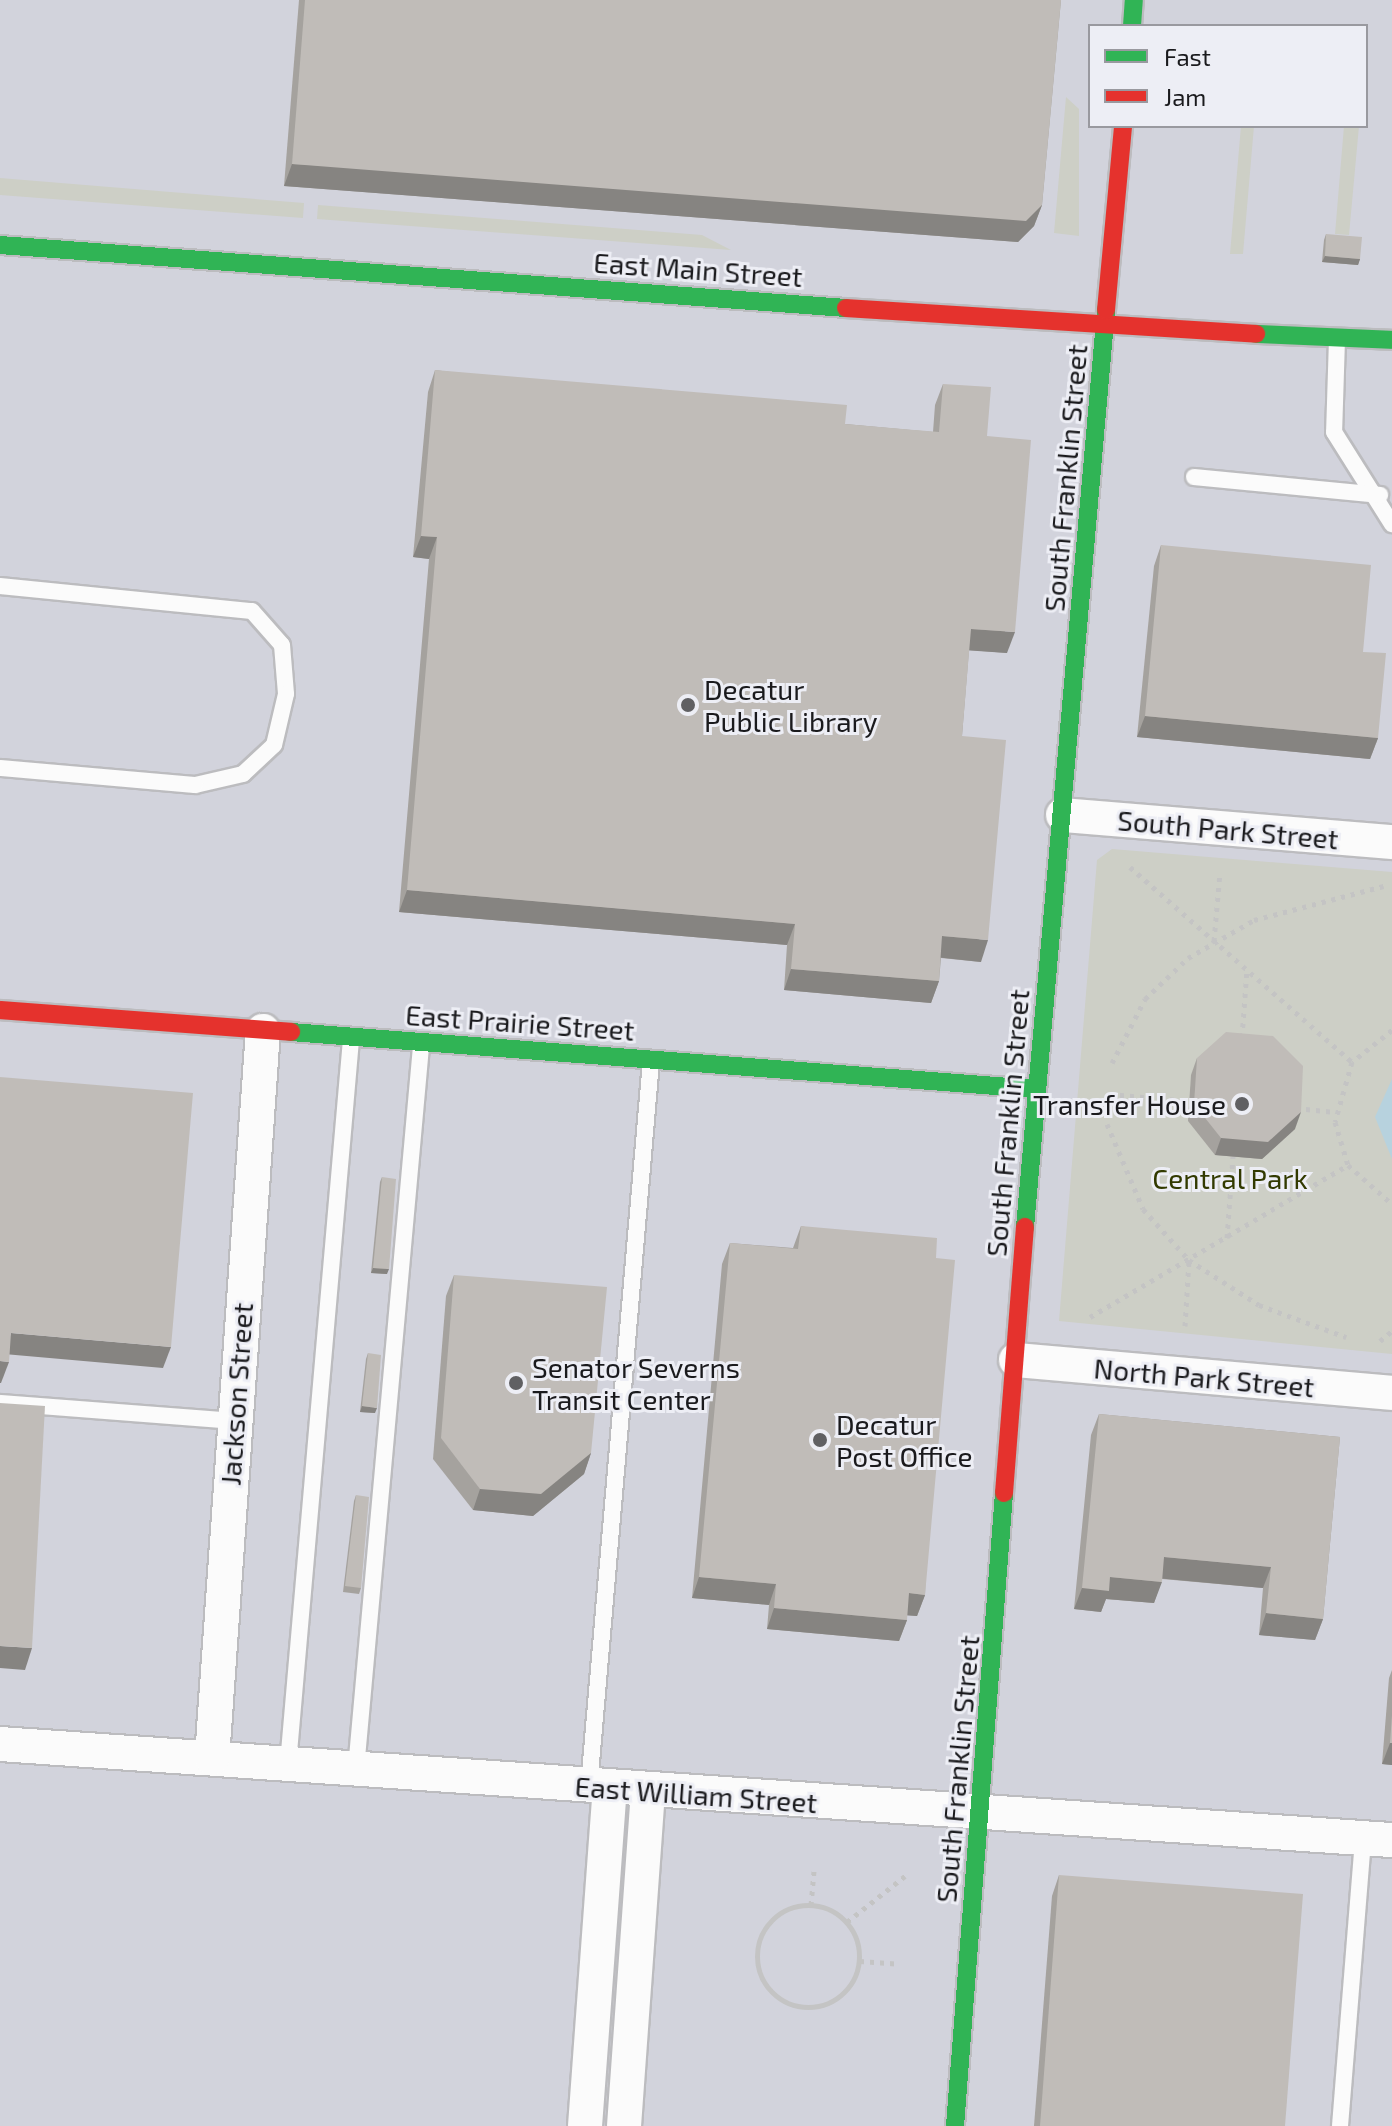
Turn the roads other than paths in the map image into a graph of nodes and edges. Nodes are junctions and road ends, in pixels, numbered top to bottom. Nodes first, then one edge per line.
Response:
1 (1134, 0) edge
2 (1132, 24) edge
3 (1123, 128) edge
4 (0, 245) edge
5 (1106, 327) junction
6 (1337, 336) junction
7 (1392, 340) edge
8 (1194, 477) dead end
9 (1380, 495) junction
10 (1392, 524) edge
11 (0, 586) edge
12 (0, 768) edge
13 (1063, 815) junction
14 (1392, 842) edge
15 (0, 1010) edge
16 (263, 1031) junction
17 (351, 1037) junction
18 (421, 1042) junction
19 (651, 1060) junction
20 (1036, 1089) junction
21 (1016, 1360) junction
22 (1392, 1393) edge
23 (0, 1403) edge
24 (233, 1421) junction
25 (0, 1744) edge
26 (212, 1758) junction
27 (288, 1764) junction
28 (356, 1769) junction
29 (599, 1787) junction
30 (648, 1790) junction
31 (981, 1814) junction
32 (1378, 1839) edge
33 (585, 2126) edge
34 (624, 2126) edge
35 (955, 2126) edge
36 (1340, 2126) edge

1 - 2 street
3 - 5 street, South Franklin Street
4 - 5 street, East Main Street
5 - 6 street, East Main Street
5 - 13 street, South Franklin Street
6 - 7 street, East Main Street
6 - 9 lane
8 - 9 lane
9 - 10 lane
11 - 12 lane
13 - 14 street, South Park Street
13 - 20 street, South Franklin Street
15 - 16 street, East Prairie Street
16 - 17 street, East Prairie Street
16 - 24 street, Jackson Street
17 - 18 street, East Prairie Street
17 - 27 lane
18 - 19 street, East Prairie Street
18 - 28 lane
19 - 20 street, East Prairie Street
19 - 29 lane
20 - 21 street, South Franklin Street
21 - 22 street, North Park Street
21 - 31 street, South Franklin Street
23 - 24 lane
24 - 26 street, Jackson Street
25 - 26 street, East William Street
26 - 27 street, East William Street
27 - 28 street, East William Street
28 - 29 street, East William Street
29 - 30 street, East William Street
29 - 33 street
30 - 31 street, East William Street
30 - 34 street
31 - 32 street, East William Street
31 - 35 street, South Franklin Street
32 - 36 lane

